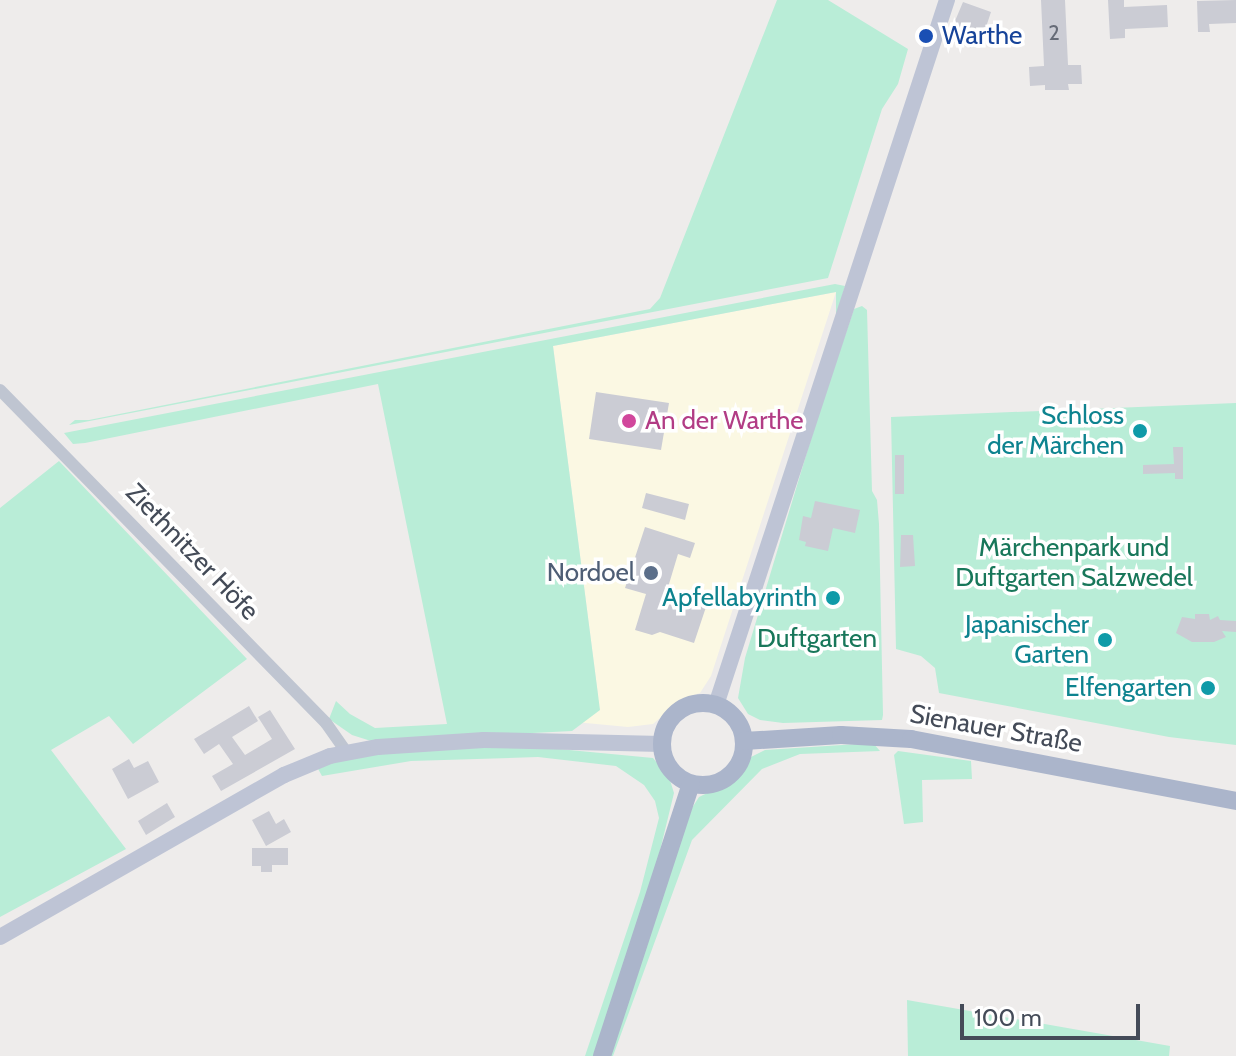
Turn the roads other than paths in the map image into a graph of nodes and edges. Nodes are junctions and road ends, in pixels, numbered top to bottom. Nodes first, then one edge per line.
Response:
1 (947, 0) edge
2 (0, 390) edge
3 (716, 705) junction
4 (744, 741) junction
5 (662, 744) junction
6 (346, 752) junction
7 (691, 784) junction
8 (1236, 801) edge
9 (0, 937) edge
10 (602, 1056) edge

1 - 3 main road
2 - 6 street, Ziethnitzer Höfe
3 - 4 main road
3 - 5 main road
4 - 7 main road
4 - 8 main road, Sienauer Straße
5 - 6 main road
5 - 7 main road
6 - 9 main road
7 - 10 main road

